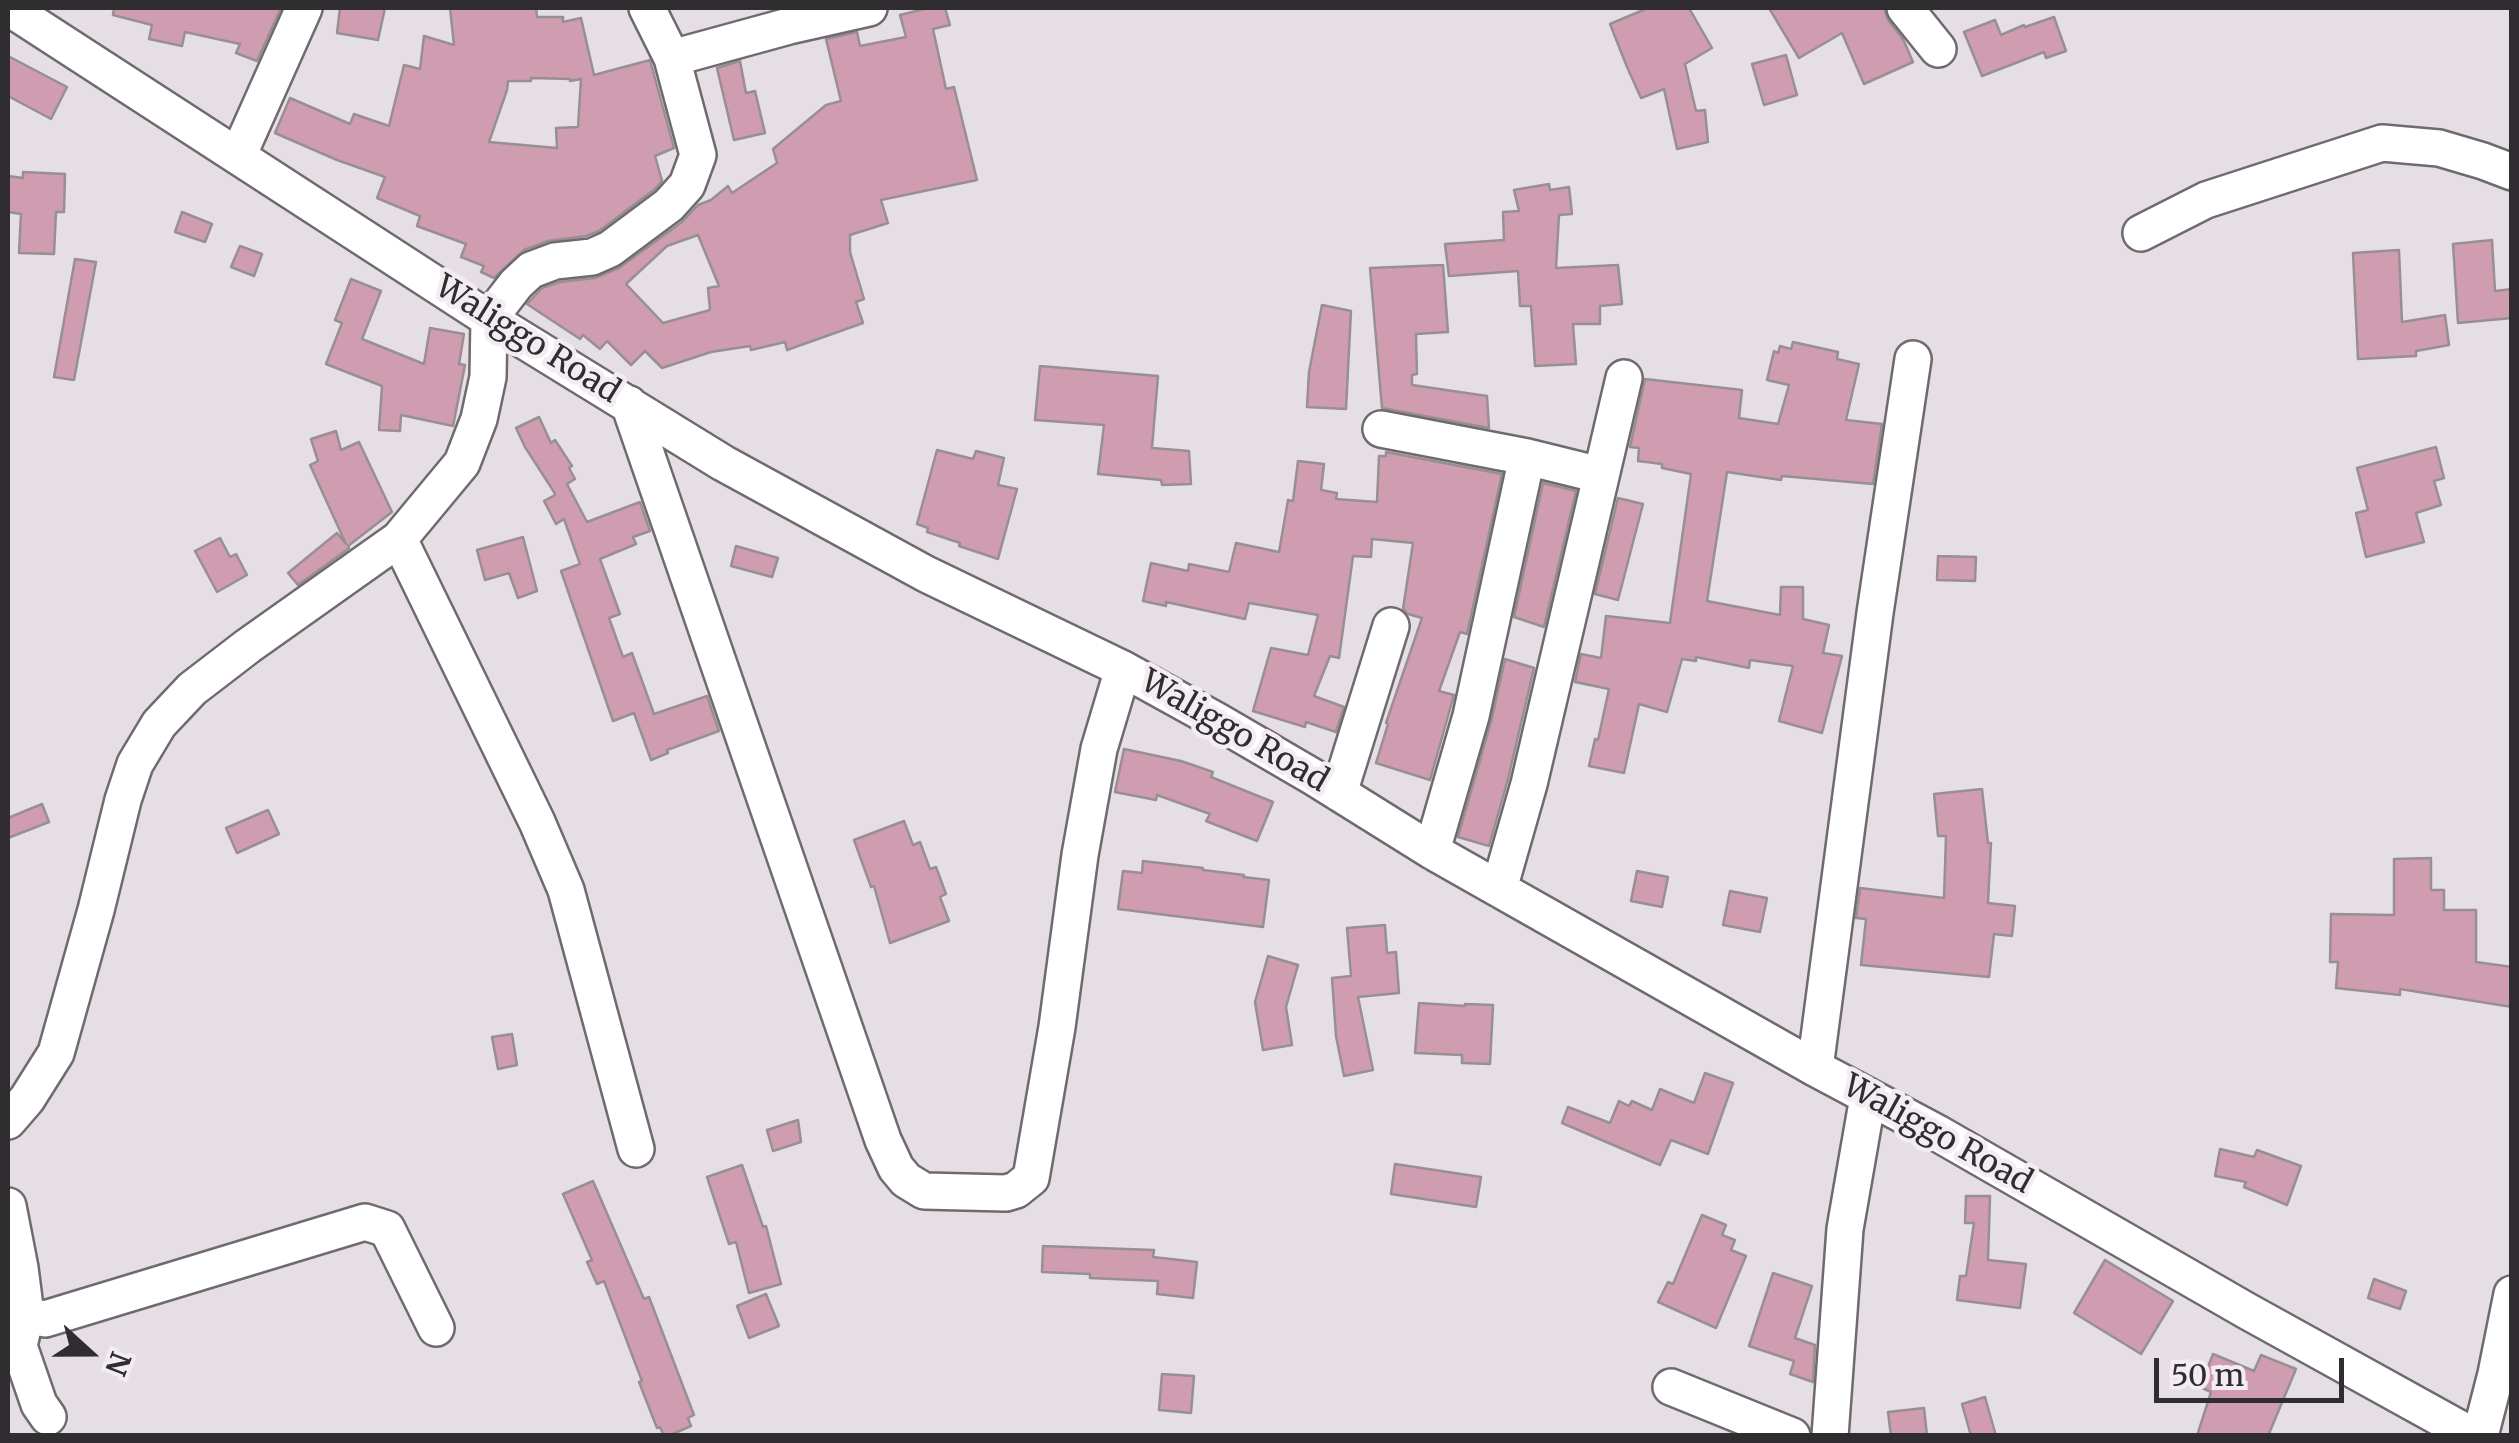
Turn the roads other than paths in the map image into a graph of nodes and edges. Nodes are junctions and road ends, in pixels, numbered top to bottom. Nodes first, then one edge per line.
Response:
1 (9, 8) edge
2 (304, 8) edge
3 (647, 8) edge
4 (869, 8) edge
5 (1905, 8) edge
6 (1938, 49) dead end
7 (672, 58) junction
8 (238, 156) junction
9 (2512, 172) edge
10 (2141, 233) dead end
11 (489, 319) junction
12 (1914, 359) dead end
13 (1624, 378) dead end
14 (629, 404) junction
15 (1381, 430) dead end
16 (1528, 457) junction
17 (1600, 475) junction
18 (398, 538) junction
19 (1390, 626) dead end
20 (1124, 669) junction
21 (1339, 793) junction
22 (1432, 851) junction
23 (1499, 889) junction
24 (1815, 1068) junction
25 (1868, 1097) junction
26 (8, 1121) edge
27 (636, 1149) dead end
28 (8, 1206) edge
29 (2512, 1294) edge
30 (26, 1315) junction
31 (436, 1328) dead end
32 (1671, 1387) dead end
33 (48, 1416) dead end
34 (2467, 1434) edge
35 (1792, 1436) edge
36 (1830, 1436) edge

1 - 8 street, Waliggo Road
2 - 8 street
3 - 7 street
4 - 7 street
5 - 6 street
7 - 11 street
8 - 11 street, Waliggo Road
9 - 10 street
11 - 14 street, Waliggo Road
11 - 18 street
12 - 24 street
13 - 17 street
14 - 20 street, Waliggo Road
14 - 20 street
15 - 16 street
16 - 17 street
16 - 22 street
17 - 23 street
18 - 26 street
18 - 27 street
19 - 21 street
20 - 21 street, Waliggo Road
21 - 22 street, Waliggo Road
22 - 23 street, Waliggo Road
23 - 24 street, Waliggo Road
24 - 25 street, Waliggo Road
25 - 34 street, Waliggo Road
25 - 36 street
28 - 30 street
29 - 34 street
30 - 31 street
30 - 33 street
32 - 35 street

